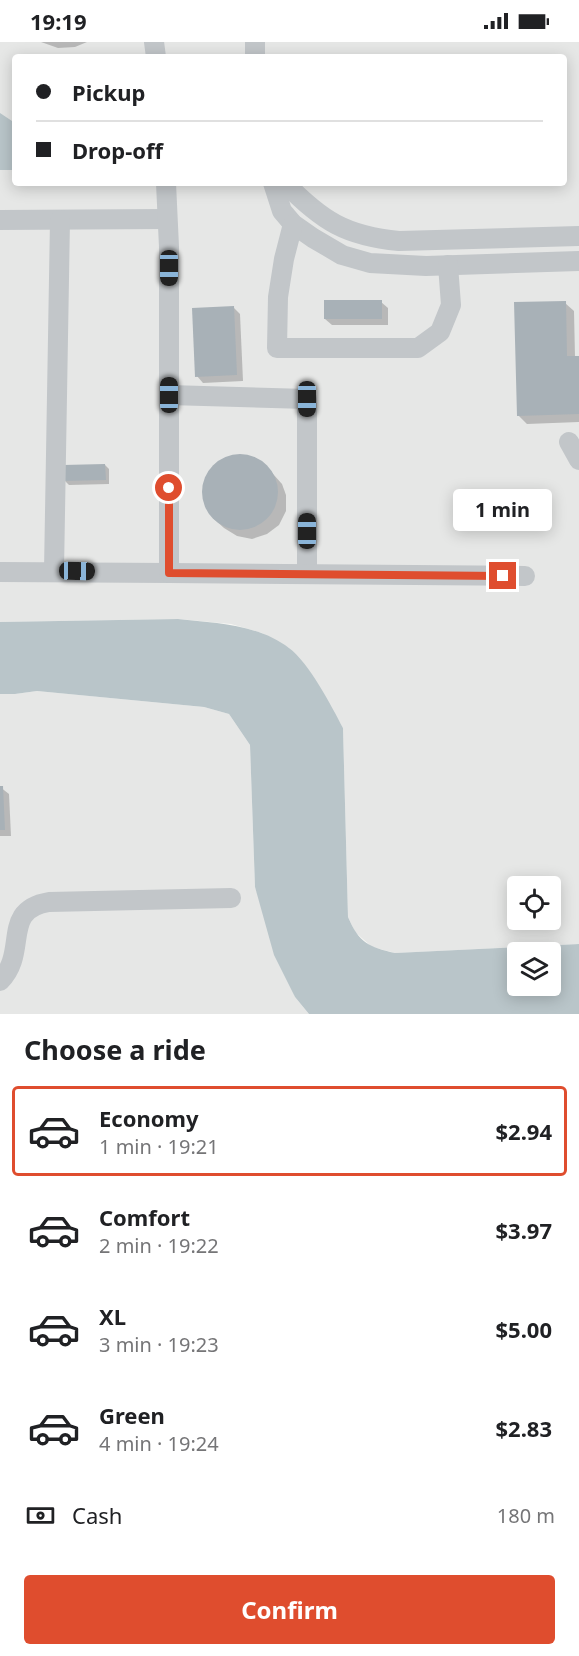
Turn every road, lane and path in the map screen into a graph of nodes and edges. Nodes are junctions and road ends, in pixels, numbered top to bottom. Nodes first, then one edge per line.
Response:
1 (166, 186) edge
2 (274, 186) edge
3 (288, 186) edge
4 (167, 219) junction
5 (0, 220) edge
6 (60, 220) junction
7 (293, 224) junction
8 (579, 236) edge
9 (579, 261) edge
10 (448, 265) junction
11 (169, 395) junction
12 (569, 442) dead end
13 (579, 460) edge
14 (54, 571) junction
15 (0, 572) edge
16 (169, 573) junction
17 (306, 574) junction
18 (525, 576) dead end
19 (231, 898) dead end
20 (0, 981) edge

1 - 4 street
2 - 7 street
3 - 8 street
4 - 6 street
4 - 11 street
5 - 6 street
6 - 14 street
7 - 10 street
7 - 10 street
9 - 10 street
11 - 16 street
11 - 17 street
12 - 13 street
14 - 15 street
14 - 16 street
16 - 17 street
17 - 18 street
19 - 20 street

